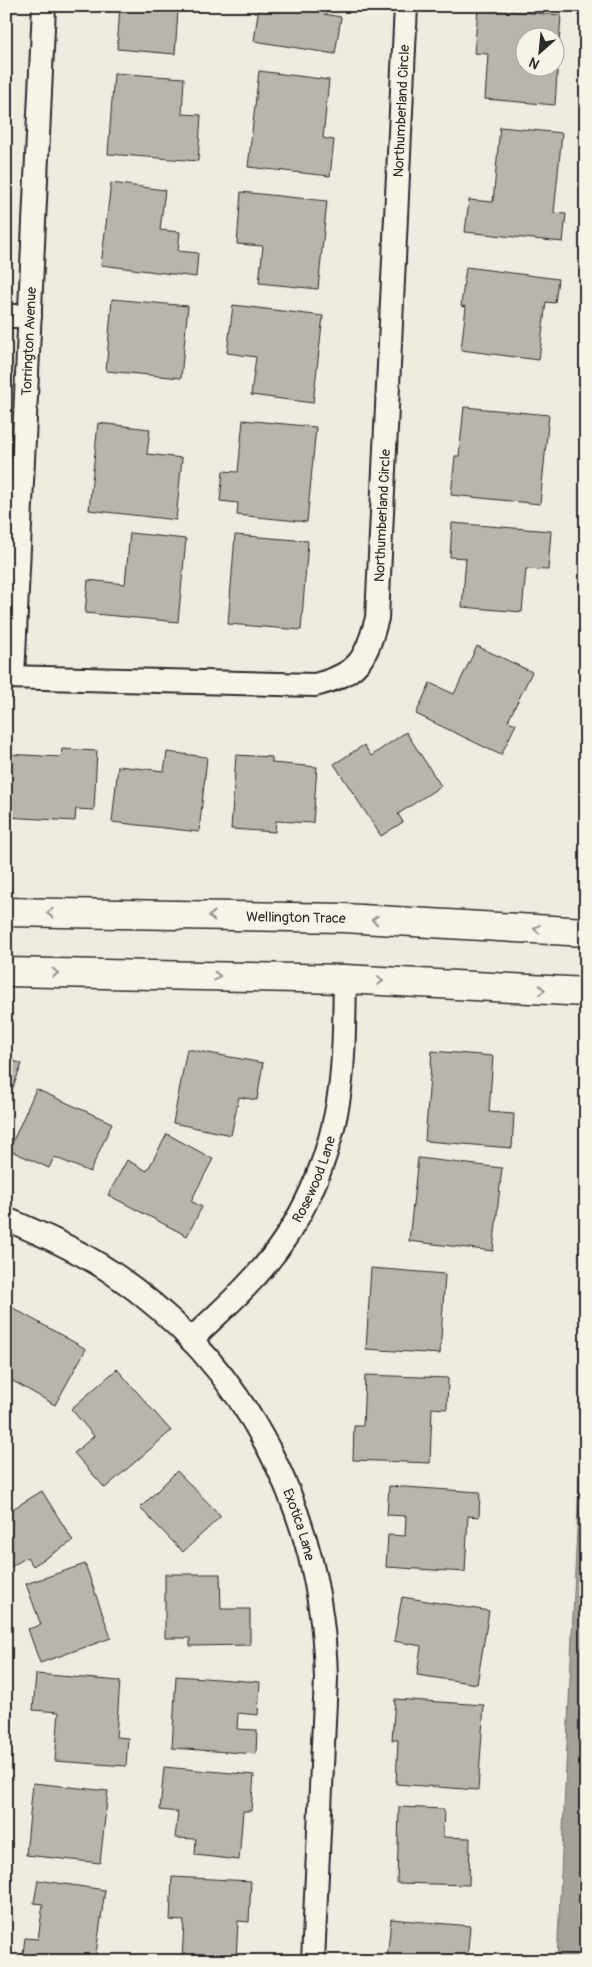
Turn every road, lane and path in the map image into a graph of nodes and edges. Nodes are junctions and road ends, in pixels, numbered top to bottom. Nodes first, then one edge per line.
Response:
1 (44, 6) edge
2 (406, 6) edge
3 (6, 316) edge
4 (30, 316) junction
5 (10, 677) edge
6 (6, 912) edge
7 (586, 932) edge
8 (6, 972) edge
9 (345, 979) junction
10 (586, 992) edge
11 (6, 1219) edge
12 (191, 1340) junction
13 (313, 1961) edge

1 - 4 street, Torrington Avenue
2 - 5 street, Northumberland Circle
3 - 4 street
4 - 5 street, Torrington Avenue
7 -> 6 street, Wellington Trace
8 -> 9 street
9 -> 10 street
9 - 12 street, Rosewood Lane
11 - 12 street, Exotica Lane
12 - 13 street, Exotica Lane

